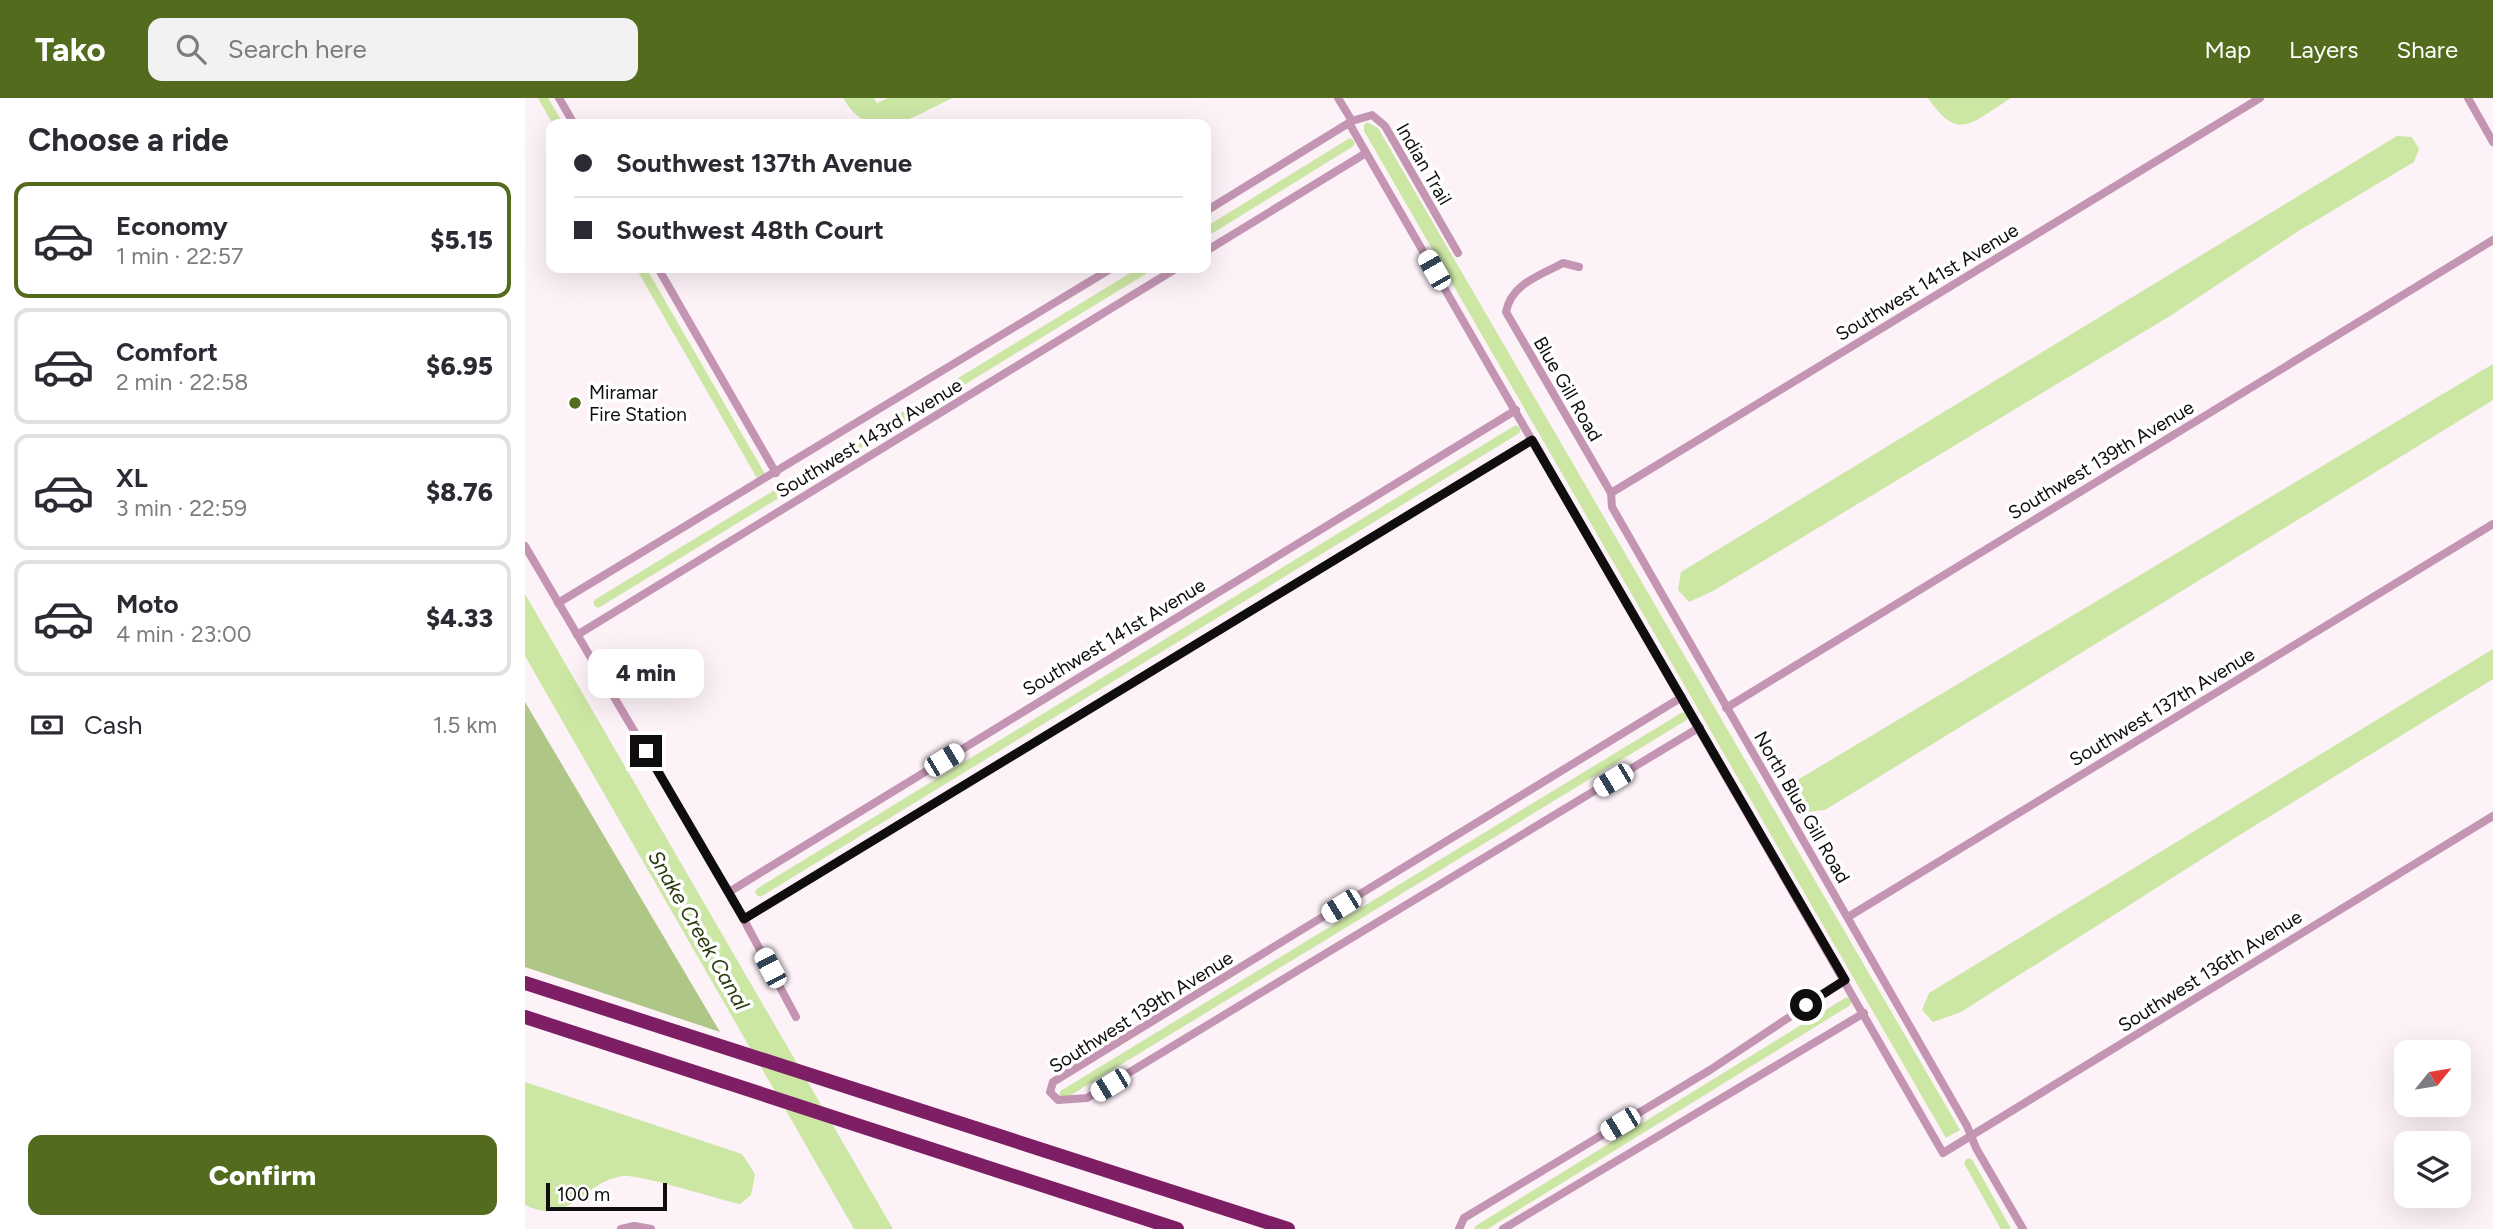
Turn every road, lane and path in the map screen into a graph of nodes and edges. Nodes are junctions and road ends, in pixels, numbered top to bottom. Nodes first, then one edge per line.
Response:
1 (559, 98) edge
2 (1338, 98) edge
3 (2260, 98) edge
4 (2468, 98) edge
5 (571, 119) edge
6 (1350, 122) junction
7 (2493, 142) edge
8 (1366, 153) junction
9 (1211, 208) edge
10 (2493, 240) edge
11 (1211, 247) edge
12 (1458, 253) dead end
13 (1579, 267) dead end
14 (662, 273) edge
15 (1104, 273) edge
16 (1169, 273) edge
17 (1516, 410) junction
18 (1532, 440) junction
19 (776, 473) junction
20 (1611, 493) junction
21 (2493, 524) edge
22 (525, 546) edge
23 (558, 603) junction
24 (577, 635) junction
25 (1682, 697) junction
26 (1726, 708) junction
27 (1700, 727) junction
28 (2493, 816) edge
29 (729, 892) junction
30 (1848, 917) junction
31 (744, 919) junction
32 (1845, 980) junction
33 (525, 983) edge
34 (1864, 1013) junction
35 (525, 1017) edge
36 (796, 1017) dead end
37 (1972, 1135) junction
38 (622, 1229) edge
39 (651, 1229) edge
40 (1177, 1229) edge
41 (1288, 1229) edge
42 (1459, 1229) edge
43 (1503, 1229) edge
44 (2023, 1229) edge

1 - 5 street
2 - 6 street
3 - 20 street, Southwest 141st Avenue
4 - 7 street
6 - 8 street
6 - 9 street
6 - 12 street, Indian Trail
8 - 11 street
8 - 17 street
10 - 26 street, Southwest 139th Avenue
13 - 20 street, Blue Gill Road
14 - 19 street
15 - 19 street, Southwest 143rd Avenue
16 - 24 street, Southwest 143rd Avenue
17 - 18 street
17 - 29 street, Southwest 141st Avenue
18 - 25 street
18 - 31 street
19 - 23 street, Southwest 143rd Avenue
20 - 26 street, North Blue Gill Road
21 - 30 street, Southwest 137th Avenue
22 - 23 street
23 - 24 street
24 - 29 street
25 - 27 street
25 - 27 street, Southwest 139th Avenue
26 - 30 street, North Blue Gill Road
27 - 32 street
28 - 37 street, Southwest 136th Avenue
29 - 31 street
30 - 37 street, North Blue Gill Road
31 - 36 street
32 - 34 street
32 - 42 street
33 - 41 highway
34 - 37 street, Southwest 136th Avenue
34 - 43 street
35 - 40 highway
37 - 44 street, North Blue Gill Road
38 - 39 street

